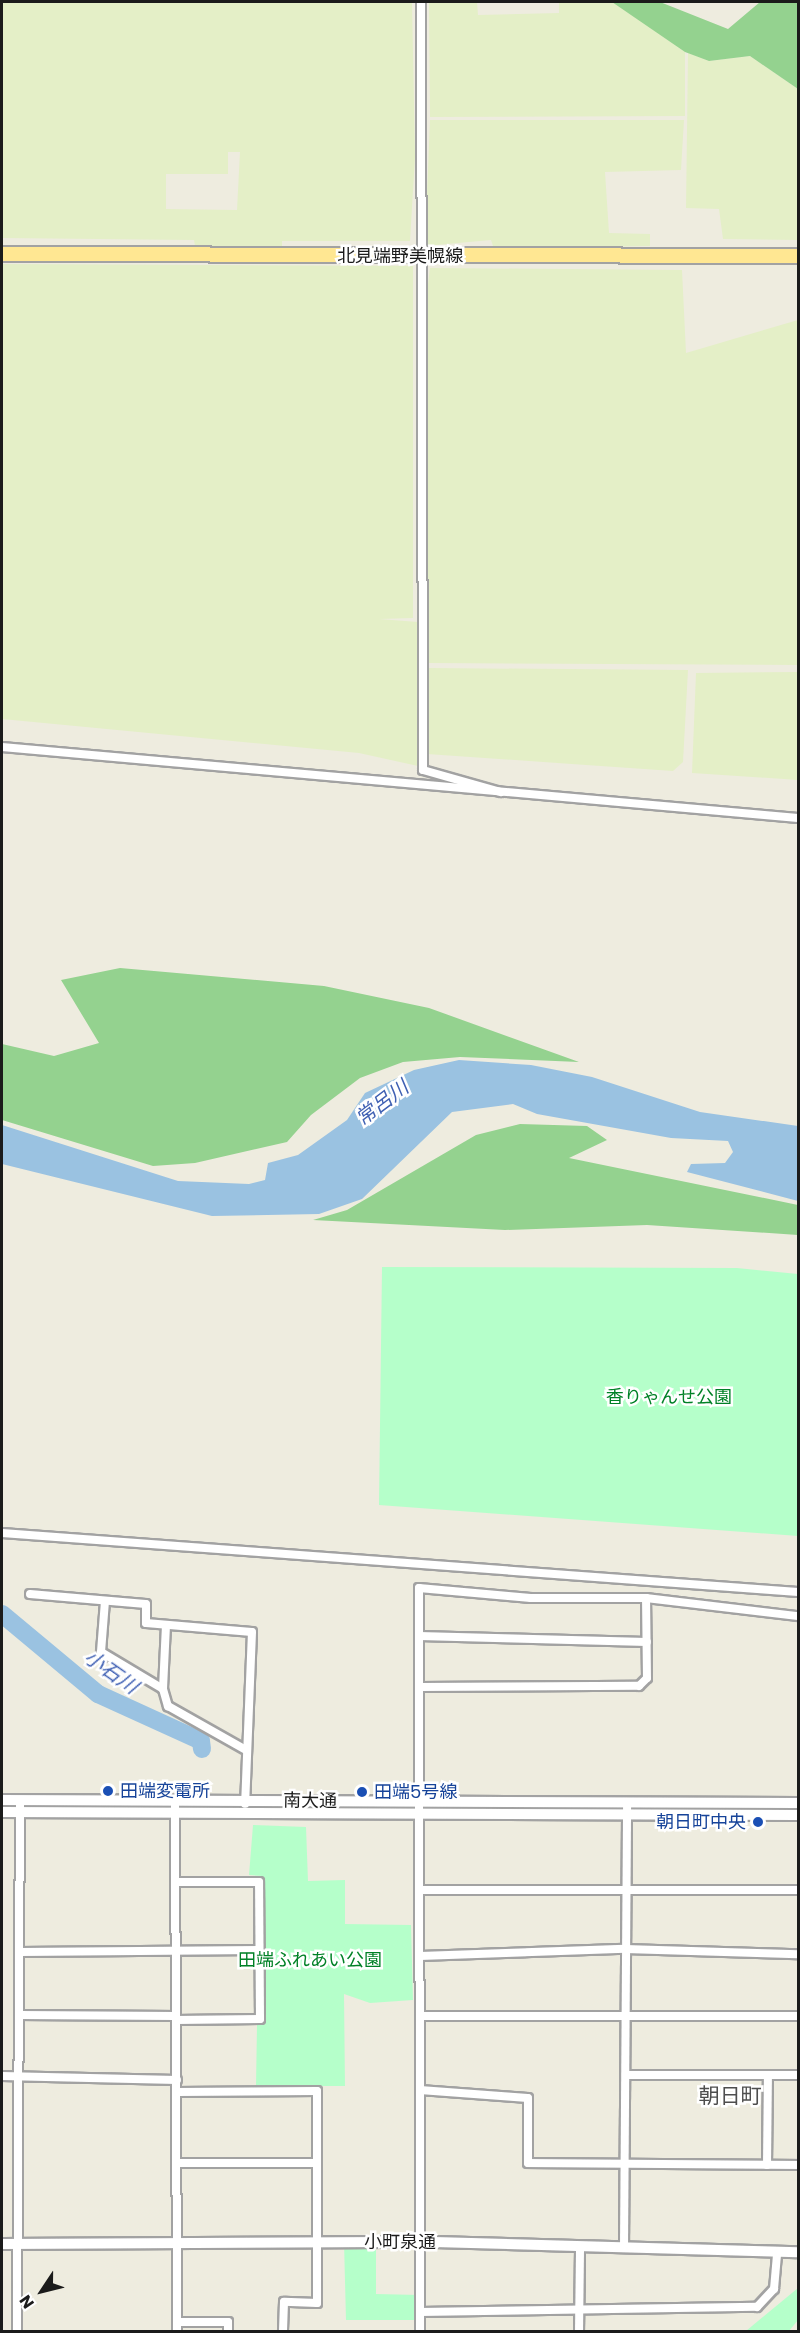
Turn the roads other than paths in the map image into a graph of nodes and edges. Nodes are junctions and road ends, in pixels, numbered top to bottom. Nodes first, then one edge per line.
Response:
1 (421, 2) edge
2 (2, 254) edge
3 (419, 256) junction
4 (798, 256) edge
5 (2, 747) edge
6 (501, 792) junction
7 (798, 818) edge
8 (2, 1533) edge
9 (798, 1592) edge
10 (30, 1594) dead end
11 (646, 1598) junction
12 (105, 1600) junction
13 (798, 1616) edge
14 (166, 1625) junction
15 (419, 1636) junction
16 (647, 1642) junction
17 (420, 1687) junction
18 (163, 1689) junction
19 (246, 1750) junction
20 (2, 1800) edge
21 (20, 1800) junction
22 (245, 1800) junction
23 (175, 1801) junction
24 (420, 1802) junction
25 (627, 1803) junction
26 (798, 1803) edge
27 (2, 1812) edge
28 (20, 1812) junction
29 (175, 1814) junction
30 (245, 1814) junction
31 (420, 1814) junction
32 (627, 1815) junction
33 (798, 1815) edge
34 (176, 1882) junction
35 (420, 1890) junction
36 (626, 1890) junction
37 (798, 1890) edge
38 (625, 1949) junction
39 (259, 1950) junction
40 (20, 1952) junction
41 (175, 1952) junction
42 (798, 1954) edge
43 (420, 1956) junction
44 (19, 2015) junction
45 (421, 2016) junction
46 (627, 2016) junction
47 (798, 2016) edge
48 (176, 2018) junction
49 (626, 2075) junction
50 (768, 2075) junction
51 (798, 2075) edge
52 (2, 2076) edge
53 (18, 2077) junction
54 (177, 2080) junction
55 (420, 2090) junction
56 (177, 2092) junction
57 (177, 2163) junction
58 (317, 2163) junction
59 (626, 2164) junction
60 (767, 2165) junction
61 (798, 2165) edge
62 (177, 2241) junction
63 (18, 2242) junction
64 (318, 2242) junction
65 (421, 2242) junction
66 (2, 2244) edge
67 (580, 2248) junction
68 (624, 2248) junction
69 (777, 2251) junction
70 (798, 2252) edge
71 (420, 2312) junction
72 (578, 2312) junction
73 (177, 2327) edge
74 (17, 2331) edge
75 (228, 2331) edge
76 (283, 2331) edge
77 (420, 2331) edge
78 (579, 2331) edge

1 - 3 street
2 - 3 main road, 北見端野美幌線
3 - 4 main road, 北見端野美幌線
3 - 6 street
5 - 6 street
6 - 7 street
8 - 9 street
10 - 12 street
11 - 13 street
11 - 15 street
11 - 16 street
12 - 14 street
12 - 18 street
14 - 18 street
14 - 19 street
15 - 16 street
15 - 17 street
16 - 17 street
17 - 24 street
18 - 19 street
19 - 22 street
20 - 21 street, 南大通
21 - 23 street, 南大通
21 - 28 street
22 - 23 street, 南大通
22 - 24 street, 南大通
22 - 30 street
23 - 29 street
24 - 25 street, 南大通
24 - 31 street
25 - 26 street, 南大通
25 - 32 street
27 - 28 street, 南大通
28 - 29 street, 南大通
28 - 40 street
29 - 30 street, 南大通
29 - 34 street
30 - 31 street, 南大通
31 - 32 street, 南大通
31 - 35 street
32 - 33 street, 南大通
32 - 36 street
34 - 39 street
34 - 41 street
35 - 36 street
35 - 43 street
36 - 37 street
36 - 38 street
38 - 42 street
38 - 43 street
38 - 46 street
39 - 41 street
39 - 48 street
40 - 41 street
40 - 44 street
41 - 48 street
43 - 45 street
44 - 48 street
44 - 53 street
45 - 46 street
45 - 55 street
46 - 47 street
46 - 49 street
48 - 54 street
49 - 50 street
49 - 59 street
50 - 51 street
50 - 60 street
52 - 53 street
53 - 54 street
53 - 63 street
54 - 56 street
55 - 59 street
55 - 65 street
56 - 57 street
56 - 58 street
57 - 58 street
57 - 62 street
58 - 64 street
59 - 60 street
59 - 68 street
60 - 61 street
62 - 63 street, 小町泉通
62 - 64 street, 小町泉通
62 - 73 street
63 - 66 street, 小町泉通
63 - 74 street
64 - 65 street, 小町泉通
64 - 76 street
65 - 67 street, 小町泉通
65 - 71 street
67 - 68 street, 小町泉通
67 - 72 street
68 - 69 street, 小町泉通
69 - 70 street, 小町泉通
69 - 72 street
71 - 72 street
71 - 77 street
72 - 78 street
73 - 75 street

